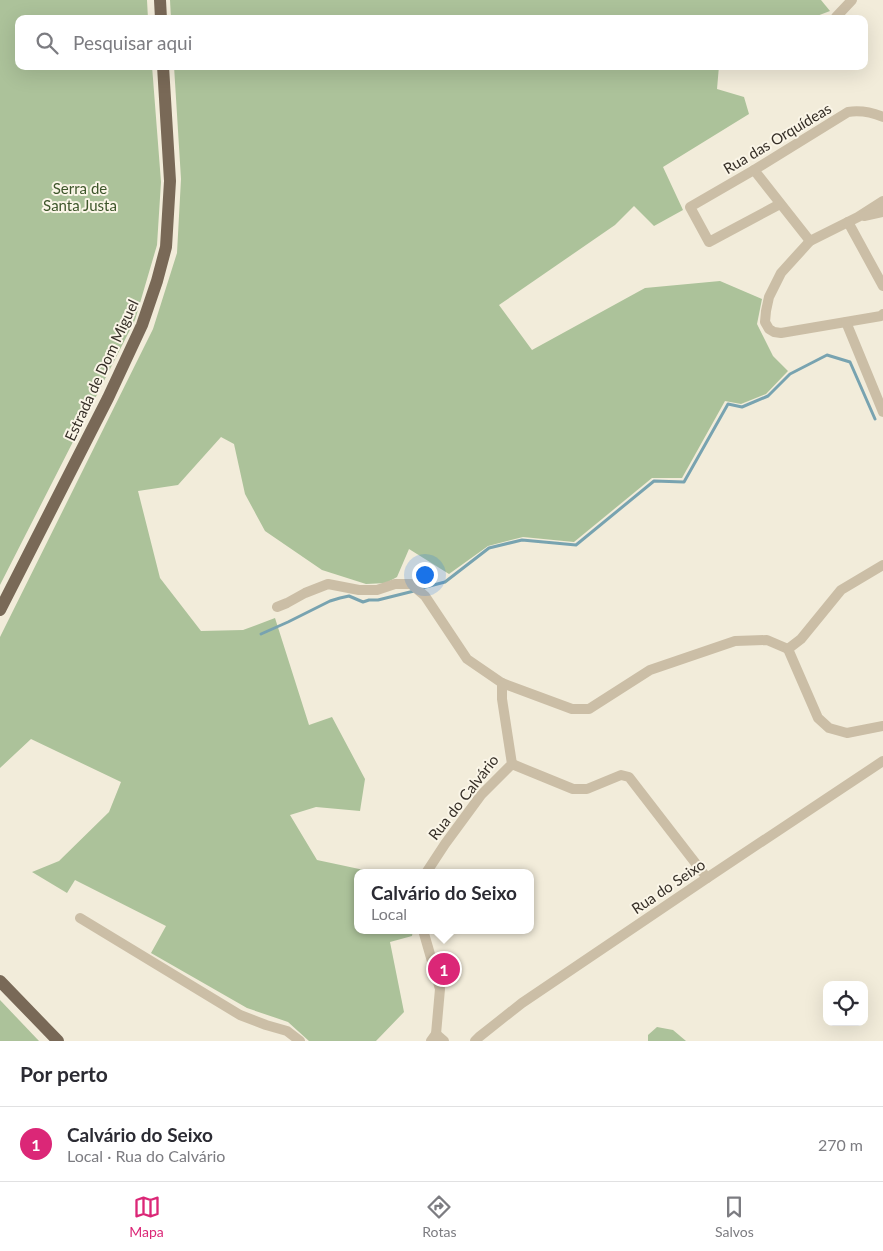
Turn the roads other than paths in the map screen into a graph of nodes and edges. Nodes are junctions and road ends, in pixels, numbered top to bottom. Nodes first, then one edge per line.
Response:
1 (160, 0) edge
2 (852, 0) edge
3 (161, 15) edge
4 (838, 15) edge
5 (164, 70) edge
6 (883, 117) edge
7 (754, 170) junction
8 (883, 201) edge
9 (780, 204) junction
10 (883, 212) edge
11 (853, 220) junction
12 (810, 241) junction
13 (883, 286) edge
14 (883, 314) edge
15 (846, 322) junction
16 (883, 412) edge
17 (883, 565) edge
18 (277, 607) dead end
19 (0, 610) edge
20 (788, 649) junction
21 (502, 683) junction
22 (883, 726) edge
23 (883, 761) edge
24 (512, 764) junction
25 (429, 869) edge
26 (707, 878) junction
27 (80, 918) dead end
28 (424, 934) edge
29 (0, 981) edge
30 (437, 1039) edge
31 (58, 1041) edge
32 (300, 1041) edge
33 (475, 1041) edge

1 - 3 main road
2 - 4 street
5 - 19 main road, Estrada de Dom Miguel
6 - 7 street, Rua das Orquídeas
7 - 9 street
7 - 9 street, Rua das Orquídeas
8 - 11 street
9 - 12 street
10 - 11 street
11 - 12 street
11 - 13 street
12 - 15 street
14 - 15 street
15 - 16 street
17 - 20 street
18 - 21 street
20 - 21 street
20 - 22 street
21 - 24 street, Rua do Calvário
23 - 26 street, Rua do Seixo
24 - 25 street, Rua do Calvário
24 - 26 street
26 - 33 street, Rua do Seixo
27 - 32 street
28 - 30 street
29 - 31 main road

